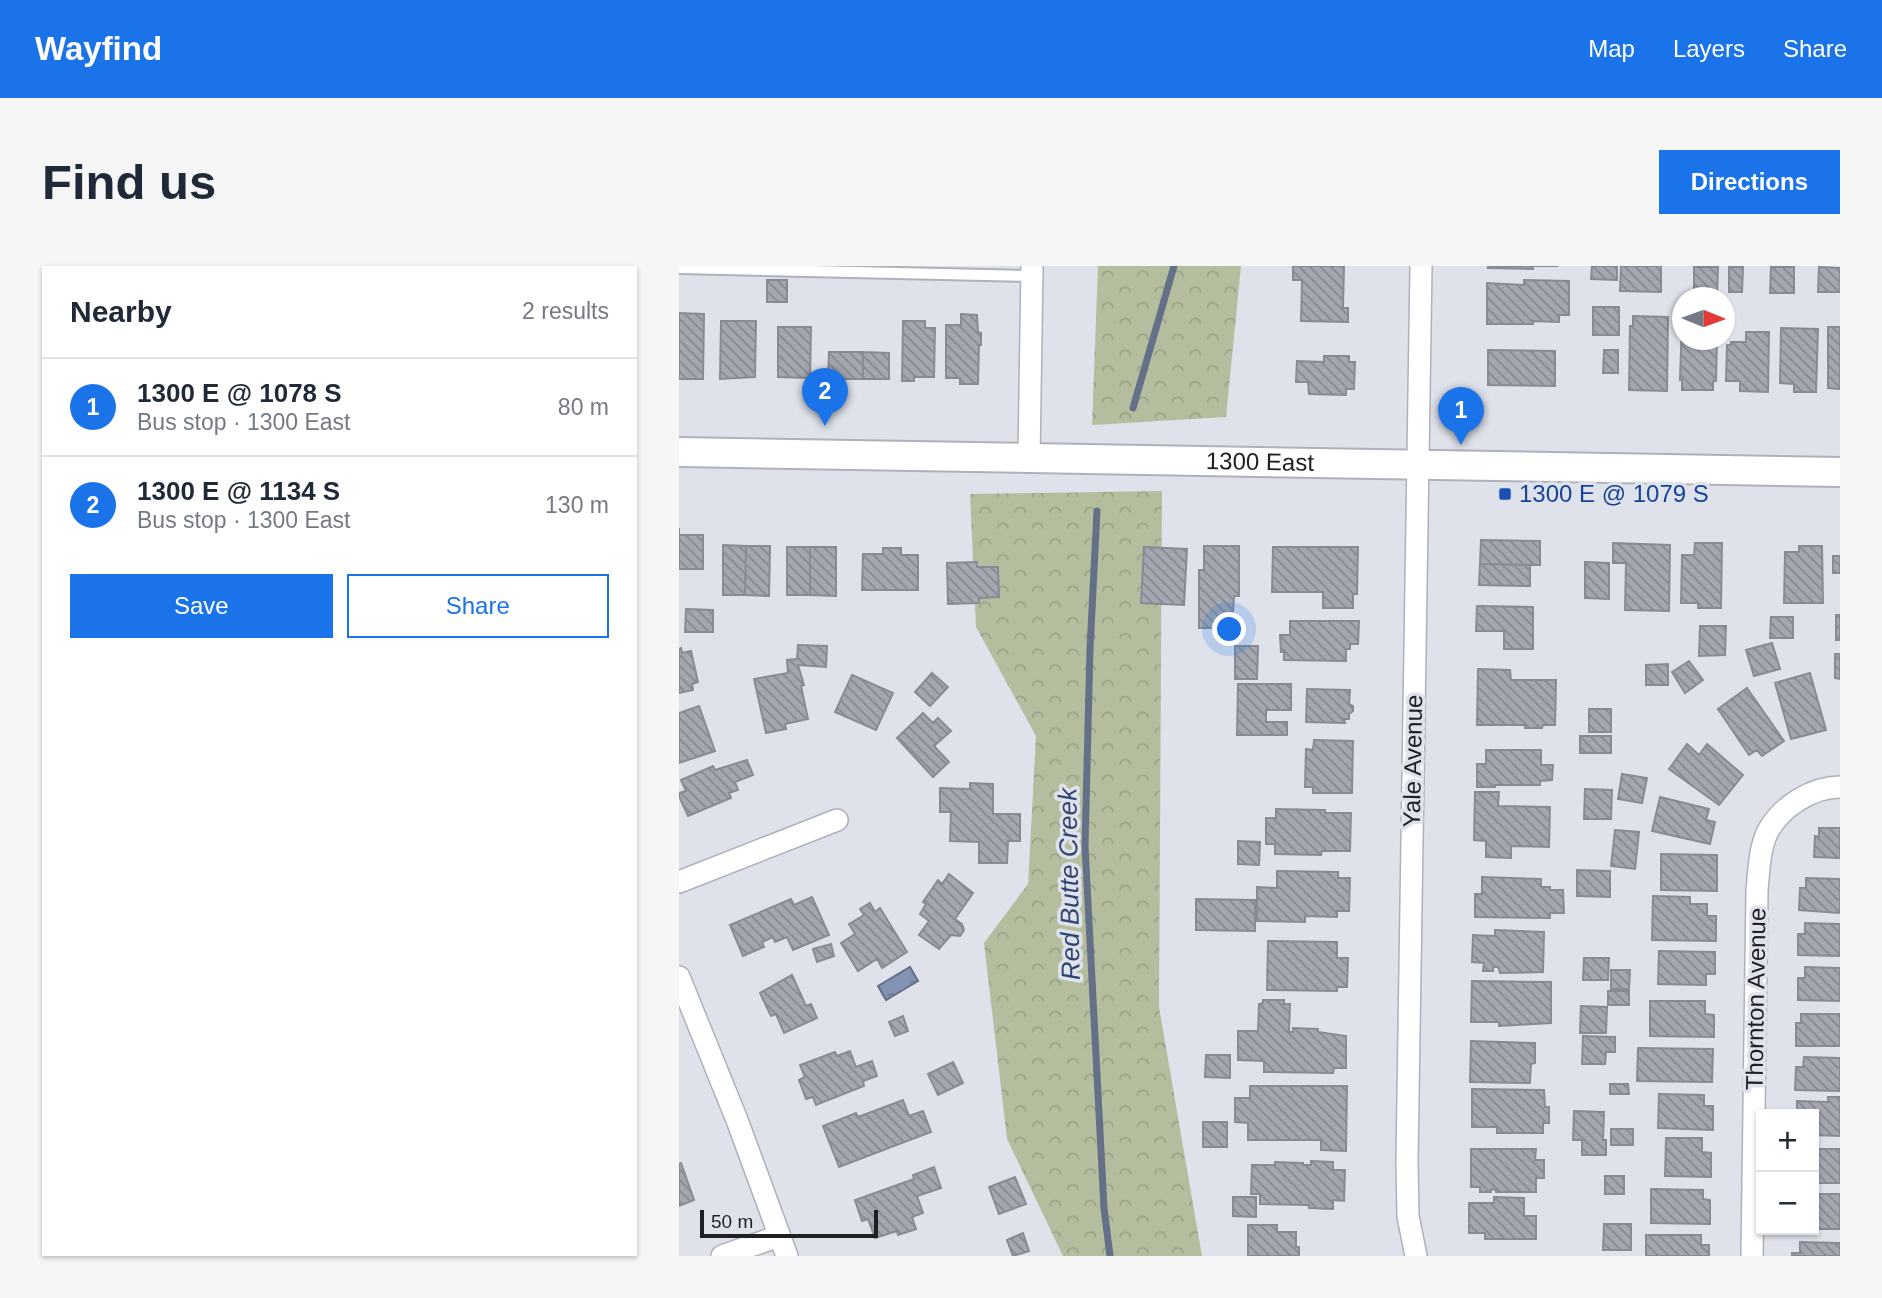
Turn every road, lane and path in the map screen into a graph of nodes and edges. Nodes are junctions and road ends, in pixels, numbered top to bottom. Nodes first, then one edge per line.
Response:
1 (1421, 266) edge
2 (679, 268) edge
3 (1032, 271) edge
4 (679, 452) edge
5 (1029, 458) junction
6 (1418, 464) junction
7 (1840, 472) edge
8 (1840, 787) edge
9 (837, 820) dead end
10 (679, 882) edge
11 (679, 977) edge
12 (783, 1246) edge
13 (722, 1256) edge
14 (1416, 1256) edge
15 (1752, 1256) edge

1 - 6 street, Yale Avenue
2 - 3 lane
3 - 5 street
4 - 5 main road, 1300 East
5 - 6 main road, 1300 East
6 - 7 main road, 1300 East
6 - 14 street, Yale Avenue
8 - 15 street, Thornton Avenue
9 - 10 street
11 - 12 street
12 - 13 street

